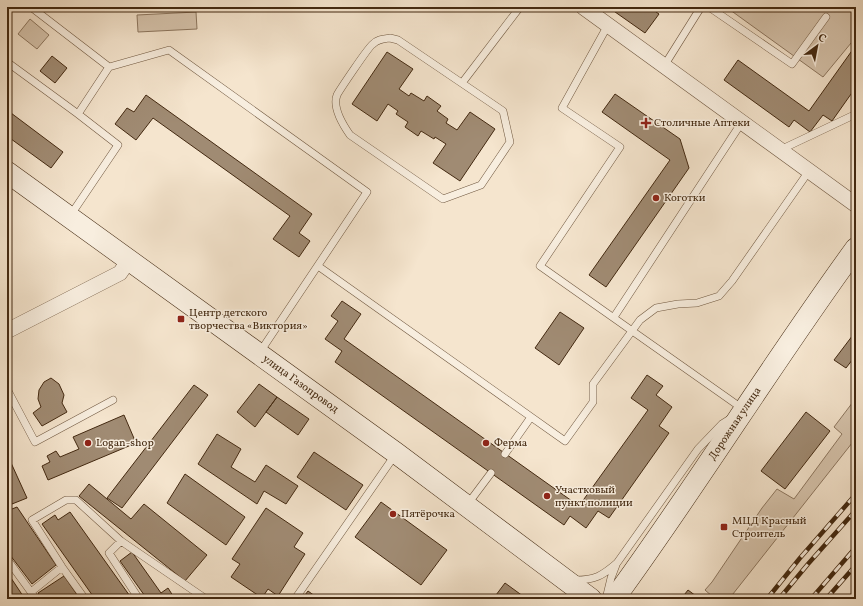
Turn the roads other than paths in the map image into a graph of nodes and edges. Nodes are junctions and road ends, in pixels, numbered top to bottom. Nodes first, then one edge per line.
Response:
1 (31, 7) edge
2 (520, 7) edge
3 (583, 7) edge
4 (702, 7) edge
5 (709, 7) edge
6 (826, 17) dead end
7 (608, 25) junction
8 (7, 62) edge
9 (109, 67) junction
10 (664, 67) junction
11 (462, 83) junction
12 (78, 114) junction
13 (856, 114) edge
14 (742, 122) junction
15 (780, 150) junction
16 (809, 171) junction
17 (7, 172) edge
18 (856, 205) edge
19 (69, 217) junction
20 (856, 248) edge
21 (129, 260) junction
22 (318, 266) junction
23 (614, 317) junction
24 (632, 330) junction
25 (7, 331) edge
26 (259, 354) junction
27 (7, 389) edge
28 (113, 400) dead end
29 (744, 409) junction
30 (531, 417) junction
31 (396, 453) junction
32 (505, 454) dead end
33 (491, 473) dead end
34 (467, 506) junction
35 (121, 541) junction
36 (7, 559) edge
37 (617, 563) junction
38 (62, 567) junction
39 (559, 575) junction
40 (31, 592) junction
41 (36, 599) edge
42 (85, 599) edge
43 (139, 599) edge
44 (206, 599) edge
45 (295, 599) edge
46 (591, 599) edge
47 (606, 599) edge
48 (614, 599) edge

1 - 9 lane
2 - 11 lane
3 - 7 street
4 - 10 lane
5 - 6 lane
7 - 10 street
7 - 23 lane
8 - 12 lane
9 - 12 lane
9 - 22 lane
10 - 14 street
11 - 11 lane
12 - 19 lane
13 - 15 lane
14 - 15 street
14 - 23 lane
15 - 16 street
16 - 18 street
16 - 24 lane
17 - 19 street, улица Газопровод
19 - 21 street, улица Газопровод
20 - 29 street, Дорожная улица
21 - 25 street
21 - 26 street, улица Газопровод
22 - 26 lane
22 - 30 lane
23 - 24 lane
24 - 29 lane
24 - 30 lane
26 - 31 street, улица Газопровод
27 - 28 lane
29 - 37 lane
29 - 48 street, Дорожная улица
30 - 32 lane
31 - 34 street, улица Газопровод
31 - 45 lane
33 - 34 lane
34 - 39 street, улица Газопровод
35 - 38 lane
35 - 43 lane
35 - 44 lane
36 - 40 lane
37 - 39 lane
37 - 47 lane
38 - 40 lane
38 - 42 lane
39 - 46 street, улица Газопровод
40 - 41 lane

